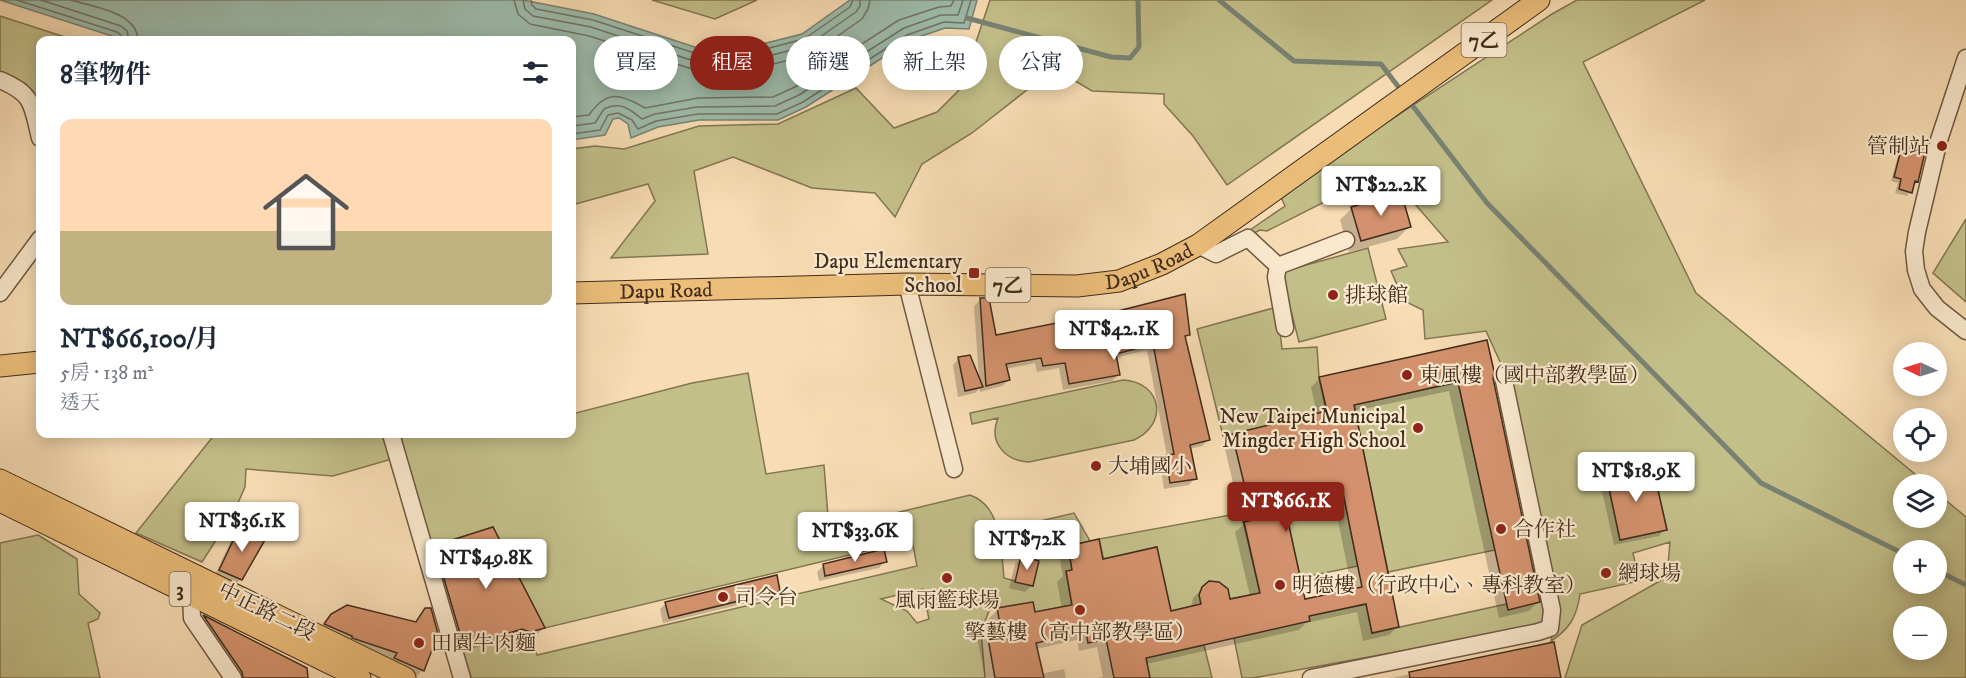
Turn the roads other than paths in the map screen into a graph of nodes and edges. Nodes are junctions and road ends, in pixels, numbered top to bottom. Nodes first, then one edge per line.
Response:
1 (1539, 0) edge
2 (1966, 58) edge
3 (0, 80) edge
4 (36, 120) edge
5 (1346, 240) dead end
6 (36, 244) edge
7 (1198, 245) junction
8 (1278, 266) junction
9 (907, 284) junction
10 (0, 293) edge
11 (576, 293) edge
12 (1285, 328) dead end
13 (1966, 331) edge
14 (36, 362) edge
15 (0, 366) edge
16 (1503, 376) dead end
17 (392, 438) edge
18 (954, 469) dead end
19 (0, 480) edge
20 (0, 501) edge
21 (191, 594) junction
22 (233, 678) edge
23 (360, 678) edge
24 (405, 678) edge
25 (462, 678) edge
26 (1311, 678) edge

1 - 7 main road, Dapu Road / 7乙
2 - 13 street
3 - 4 street
5 - 8 street
6 - 10 street
7 - 8 street
7 - 9 main road, Dapu Road / 7乙
8 - 12 street
9 - 11 main road, Dapu Road / 7乙
9 - 18 street
14 - 15 main road
16 - 26 street
17 - 25 street
19 - 24 main road, 中正路二段 / 3
20 - 21 main road, 中正路二段 / 3
21 - 22 street
21 - 23 main road, 中正路二段 / 3

